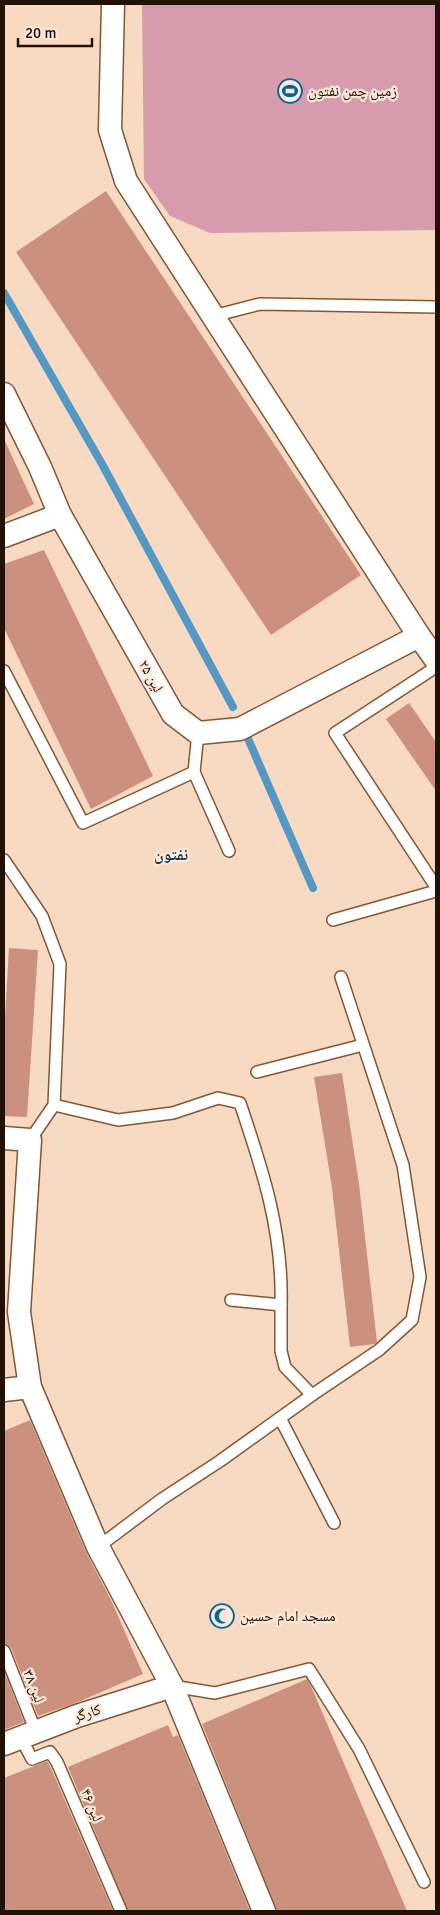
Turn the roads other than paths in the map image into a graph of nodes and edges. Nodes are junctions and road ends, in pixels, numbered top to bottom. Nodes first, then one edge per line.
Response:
1 (113, 4) edge
2 (436, 307) edge
3 (213, 316) junction
4 (4, 394) edge
5 (60, 515) junction
6 (4, 536) edge
7 (419, 636) junction
8 (436, 660) edge
9 (436, 668) edge
10 (4, 672) edge
11 (198, 732) junction
12 (194, 772) junction
13 (229, 851) dead end
14 (4, 860) edge
15 (436, 887) edge
16 (436, 891) edge
17 (333, 920) dead end
18 (341, 977) dead end
19 (363, 1045) junction
20 (257, 1072) dead end
21 (54, 1105) junction
22 (4, 1138) edge
23 (30, 1140) junction
24 (231, 1300) dead end
25 (281, 1305) junction
26 (30, 1387) junction
27 (4, 1390) edge
28 (312, 1395) junction
29 (280, 1418) junction
30 (334, 1523) dead end
31 (98, 1547) junction
32 (4, 1651) edge
33 (172, 1686) junction
34 (21, 1738) edge
35 (424, 1882) dead end
36 (121, 1911) edge
37 (264, 1911) edge

1 - 3 street
2 - 3 lane
3 - 7 street
4 - 5 street, لین ۲۵
5 - 6 street
5 - 11 street, لین ۲۵
7 - 8 street
7 - 11 street
9 - 15 lane
10 - 12 lane
11 - 12 lane
12 - 13 lane
14 - 21 lane
16 - 17 lane
18 - 19 lane
19 - 20 lane
19 - 28 lane
21 - 23 lane
21 - 25 lane
22 - 23 street
23 - 26 street
24 - 25 lane
25 - 28 lane
26 - 27 street
26 - 31 street
28 - 29 lane
29 - 30 lane
29 - 31 lane
31 - 33 street
32 - 34 lane, لین ۳۸
33 - 34 street, کارگر
33 - 35 lane
33 - 37 street
34 - 36 lane, لین ۴۶

